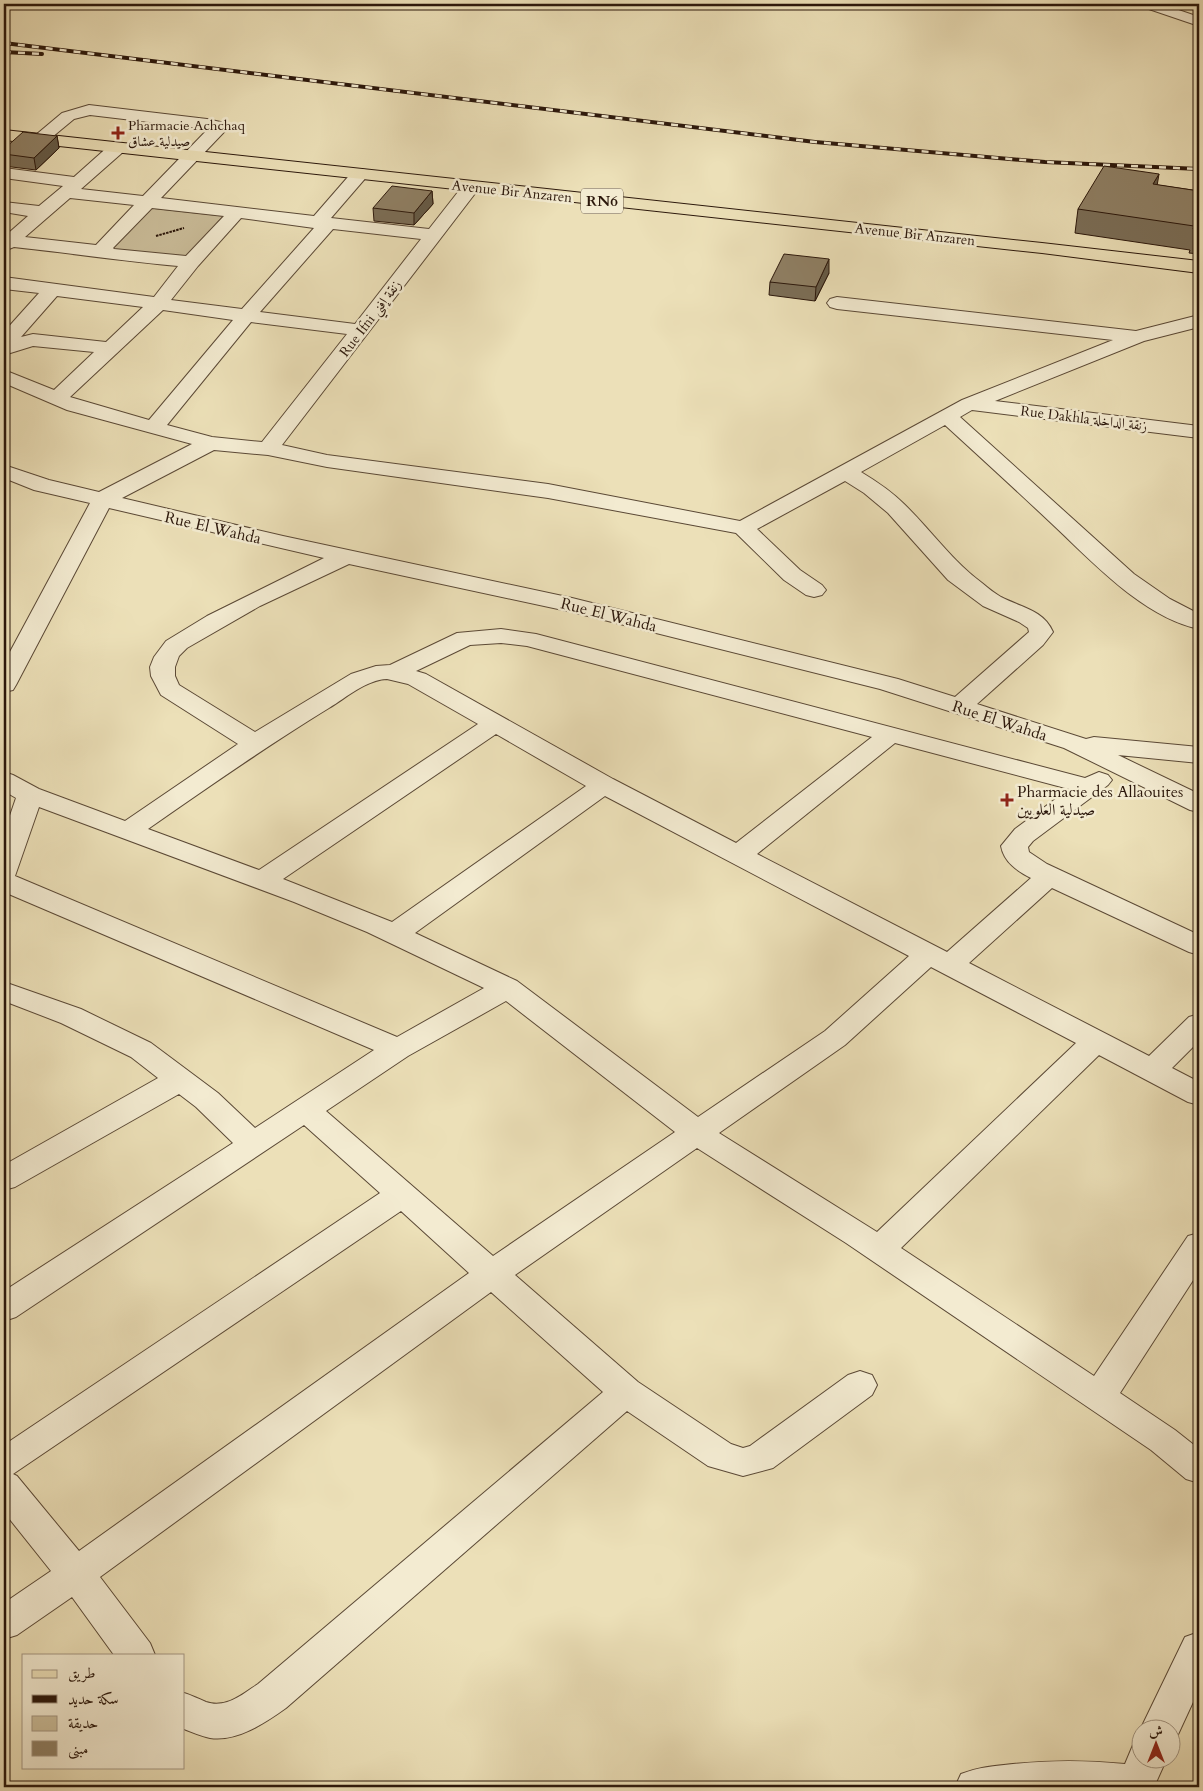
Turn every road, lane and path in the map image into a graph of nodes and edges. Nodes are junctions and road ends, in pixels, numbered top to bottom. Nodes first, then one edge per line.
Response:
1 (1148, 4) edge
2 (1199, 22) edge
3 (4, 135) edge
4 (39, 139) junction
5 (117, 148) junction
6 (191, 156) junction
7 (4, 173) edge
8 (360, 174) junction
9 (70, 187) junction
10 (471, 187) junction
11 (148, 202) junction
12 (4, 207) edge
13 (41, 212) junction
14 (236, 213) junction
15 (322, 223) junction
16 (170, 232) junction
17 (433, 235) junction
18 (6, 243) edge
19 (105, 251) junction
20 (192, 262) junction
21 (1199, 267) edge
22 (4, 283) edge
23 (53, 289) junction
24 (160, 303) junction
25 (837, 303) dead end
26 (245, 317) junction
27 (1199, 321) edge
28 (360, 330) junction
29 (1138, 337) junction
30 (4, 344) edge
31 (109, 348) junction
32 (4, 349) edge
33 (4, 376) edge
34 (57, 398) junction
35 (968, 404) junction
36 (947, 416) junction
37 (153, 428) junction
38 (1199, 429) edge
39 (210, 443) junction
40 (268, 449) junction
41 (4, 471) edge
42 (846, 472) junction
43 (103, 499) junction
44 (742, 528) junction
45 (346, 556) junction
46 (814, 590) dead end
47 (1199, 622) edge
48 (394, 672) junction
49 (4, 685) edge
50 (959, 707) junction
51 (496, 724) junction
52 (890, 735) junction
53 (255, 743) junction
54 (1073, 743) junction
55 (1199, 755) edge
56 (1121, 765) junction
57 (4, 780) edge
58 (604, 785) junction
59 (1090, 787) junction
60 (30, 796) junction
61 (1199, 804) edge
62 (127, 832) junction
63 (738, 855) junction
64 (4, 872) edge
65 (1049, 876) junction
66 (261, 881) junction
67 (4, 882) edge
68 (394, 934) junction
69 (1199, 946) edge
70 (939, 960) junction
71 (507, 988) junction
72 (4, 991) edge
73 (1199, 1024) edge
74 (1096, 1041) junction
75 (398, 1049) junction
76 (1153, 1070) junction
77 (180, 1079) junction
78 (1199, 1095) edge
79 (306, 1110) junction
80 (696, 1133) junction
81 (252, 1144) junction
82 (4, 1179) edge
83 (403, 1194) junction
84 (1199, 1245) edge
85 (879, 1250) junction
86 (493, 1273) junction
87 (4, 1308) edge
88 (860, 1385) dead end
89 (626, 1392) junction
90 (1100, 1397) junction
91 (4, 1463) edge
92 (1199, 1469) edge
93 (4, 1486) edge
94 (76, 1574) junction
95 (4, 1623) edge
96 (1199, 1649) edge
97 (135, 1654) edge
98 (185, 1711) edge
99 (1166, 1718) edge
100 (1138, 1776) edge
101 (975, 1787) edge

1 - 2 street
3 - 4 main road, Avenue Bir Anzaren / RN6
4 - 5 main road, Avenue Bir Anzaren / RN6
4 - 6 street
5 - 6 main road, Avenue Bir Anzaren / RN6
5 - 9 street
6 - 8 main road, Avenue Bir Anzaren / RN6
6 - 11 street
7 - 9 street
8 - 10 main road, Avenue Bir Anzaren / RN6
8 - 15 street
9 - 11 street
9 - 13 street
10 - 17 street, Rue Ifni زنقة إفني
10 - 21 main road, Avenue Bir Anzaren / RN6
11 - 14 street
11 - 16 path
11 - 19 street
12 - 13 street
13 - 18 street
14 - 15 street
14 - 16 path
14 - 20 street
15 - 17 street
15 - 26 street
16 - 19 path
17 - 28 street, Rue Ifni زنقة إفني
18 - 19 street
19 - 20 street
20 - 24 street
22 - 23 street
23 - 24 street
23 - 30 street
24 - 26 street
24 - 31 street
25 - 29 street
26 - 28 street
26 - 37 street
27 - 29 street
28 - 40 street, Rue Ifni زنقة إفني
29 - 35 street
31 - 32 street
31 - 34 street
33 - 34 street
34 - 37 street
35 - 36 street
35 - 38 street, Rue Dakhla زنقة الداخلة
36 - 42 street
36 - 47 street
37 - 39 street
39 - 40 street
39 - 43 street
40 - 44 street
41 - 43 street, Rue El Wahda
42 - 44 street
42 - 50 street
43 - 45 street, Rue El Wahda
43 - 49 street
44 - 46 street
45 - 50 street, Rue El Wahda
45 - 53 street
48 - 51 street
48 - 52 street
48 - 53 street
50 - 54 street, Rue El Wahda
51 - 58 street
51 - 66 street
52 - 59 street
52 - 63 street
53 - 62 street
54 - 55 street
54 - 56 street, Rue El Wahda
56 - 59 street
56 - 61 street, Rue El Wahda
57 - 60 street
58 - 63 street
58 - 68 street
59 - 65 street
60 - 62 street
60 - 64 street
62 - 66 street
63 - 70 street
65 - 69 street
65 - 70 street
66 - 68 street
67 - 75 street
68 - 71 street
70 - 74 street
70 - 80 street
71 - 75 street
71 - 80 street
72 - 77 street
73 - 76 street
74 - 76 street
74 - 85 street
75 - 79 street
76 - 78 street
77 - 81 street
77 - 82 street
79 - 81 street
79 - 83 street
80 - 85 street
80 - 86 street
81 - 87 street
83 - 86 street
83 - 91 street
84 - 90 street
85 - 90 street
86 - 89 street
86 - 94 street
88 - 89 street
89 - 98 street
90 - 92 street
93 - 94 street
94 - 95 street
94 - 97 street
96 - 99 street
100 - 101 street

